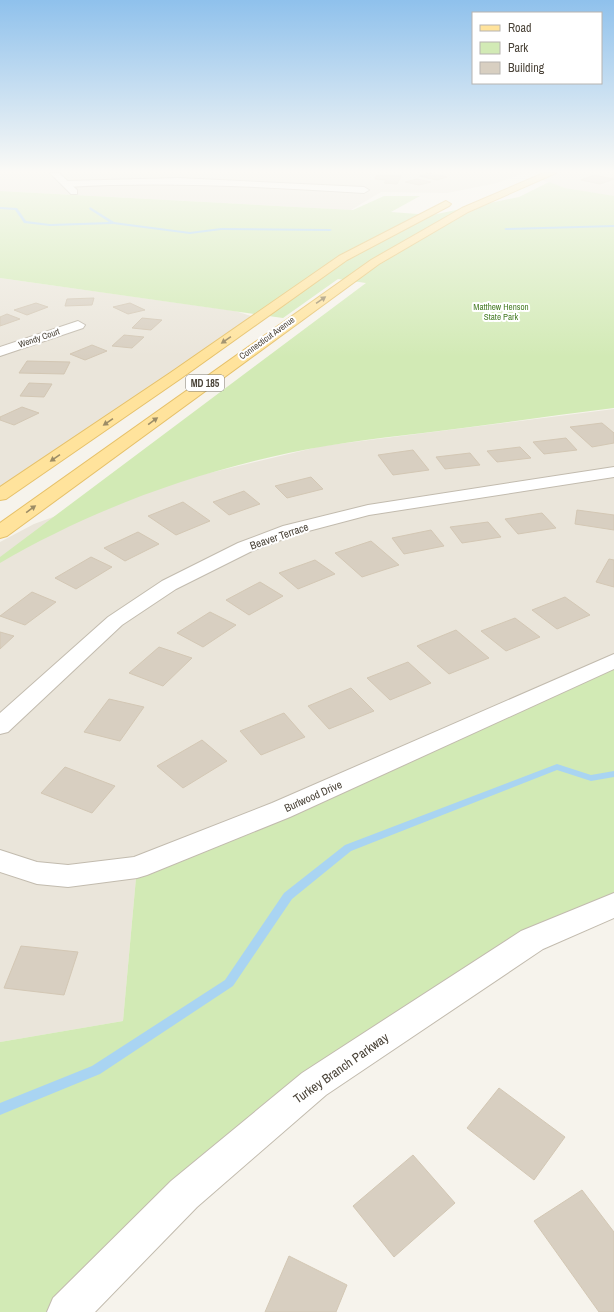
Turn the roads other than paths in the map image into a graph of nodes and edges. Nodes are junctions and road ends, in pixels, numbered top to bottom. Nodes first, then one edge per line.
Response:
1 (387, 234) edge
2 (423, 234) edge
3 (78, 324) dead end
4 (284, 326) junction
5 (281, 346) dead end
6 (0, 352) edge
7 (175, 376) junction
8 (205, 383) junction
9 (614, 472) edge
10 (0, 495) edge
11 (0, 532) edge
12 (614, 662) edge
13 (0, 726) edge
14 (0, 861) edge
15 (614, 905) edge
16 (67, 1312) edge

1 -> 7 main road, Connecticut Avenue / MD 185
4 -> 2 main road, Connecticut Avenue / MD 185
3 - 6 street, Wendy Court
4 - 5 main road
4 - 8 main road, Connecticut Avenue / MD 185
7 - 8 main road
7 -> 10 main road, Connecticut Avenue / MD 185
11 -> 8 main road, Connecticut Avenue / MD 185
9 - 13 street, Beaver Terrace
12 - 14 street, Burlwood Drive
15 - 16 street, Turkey Branch Parkway

